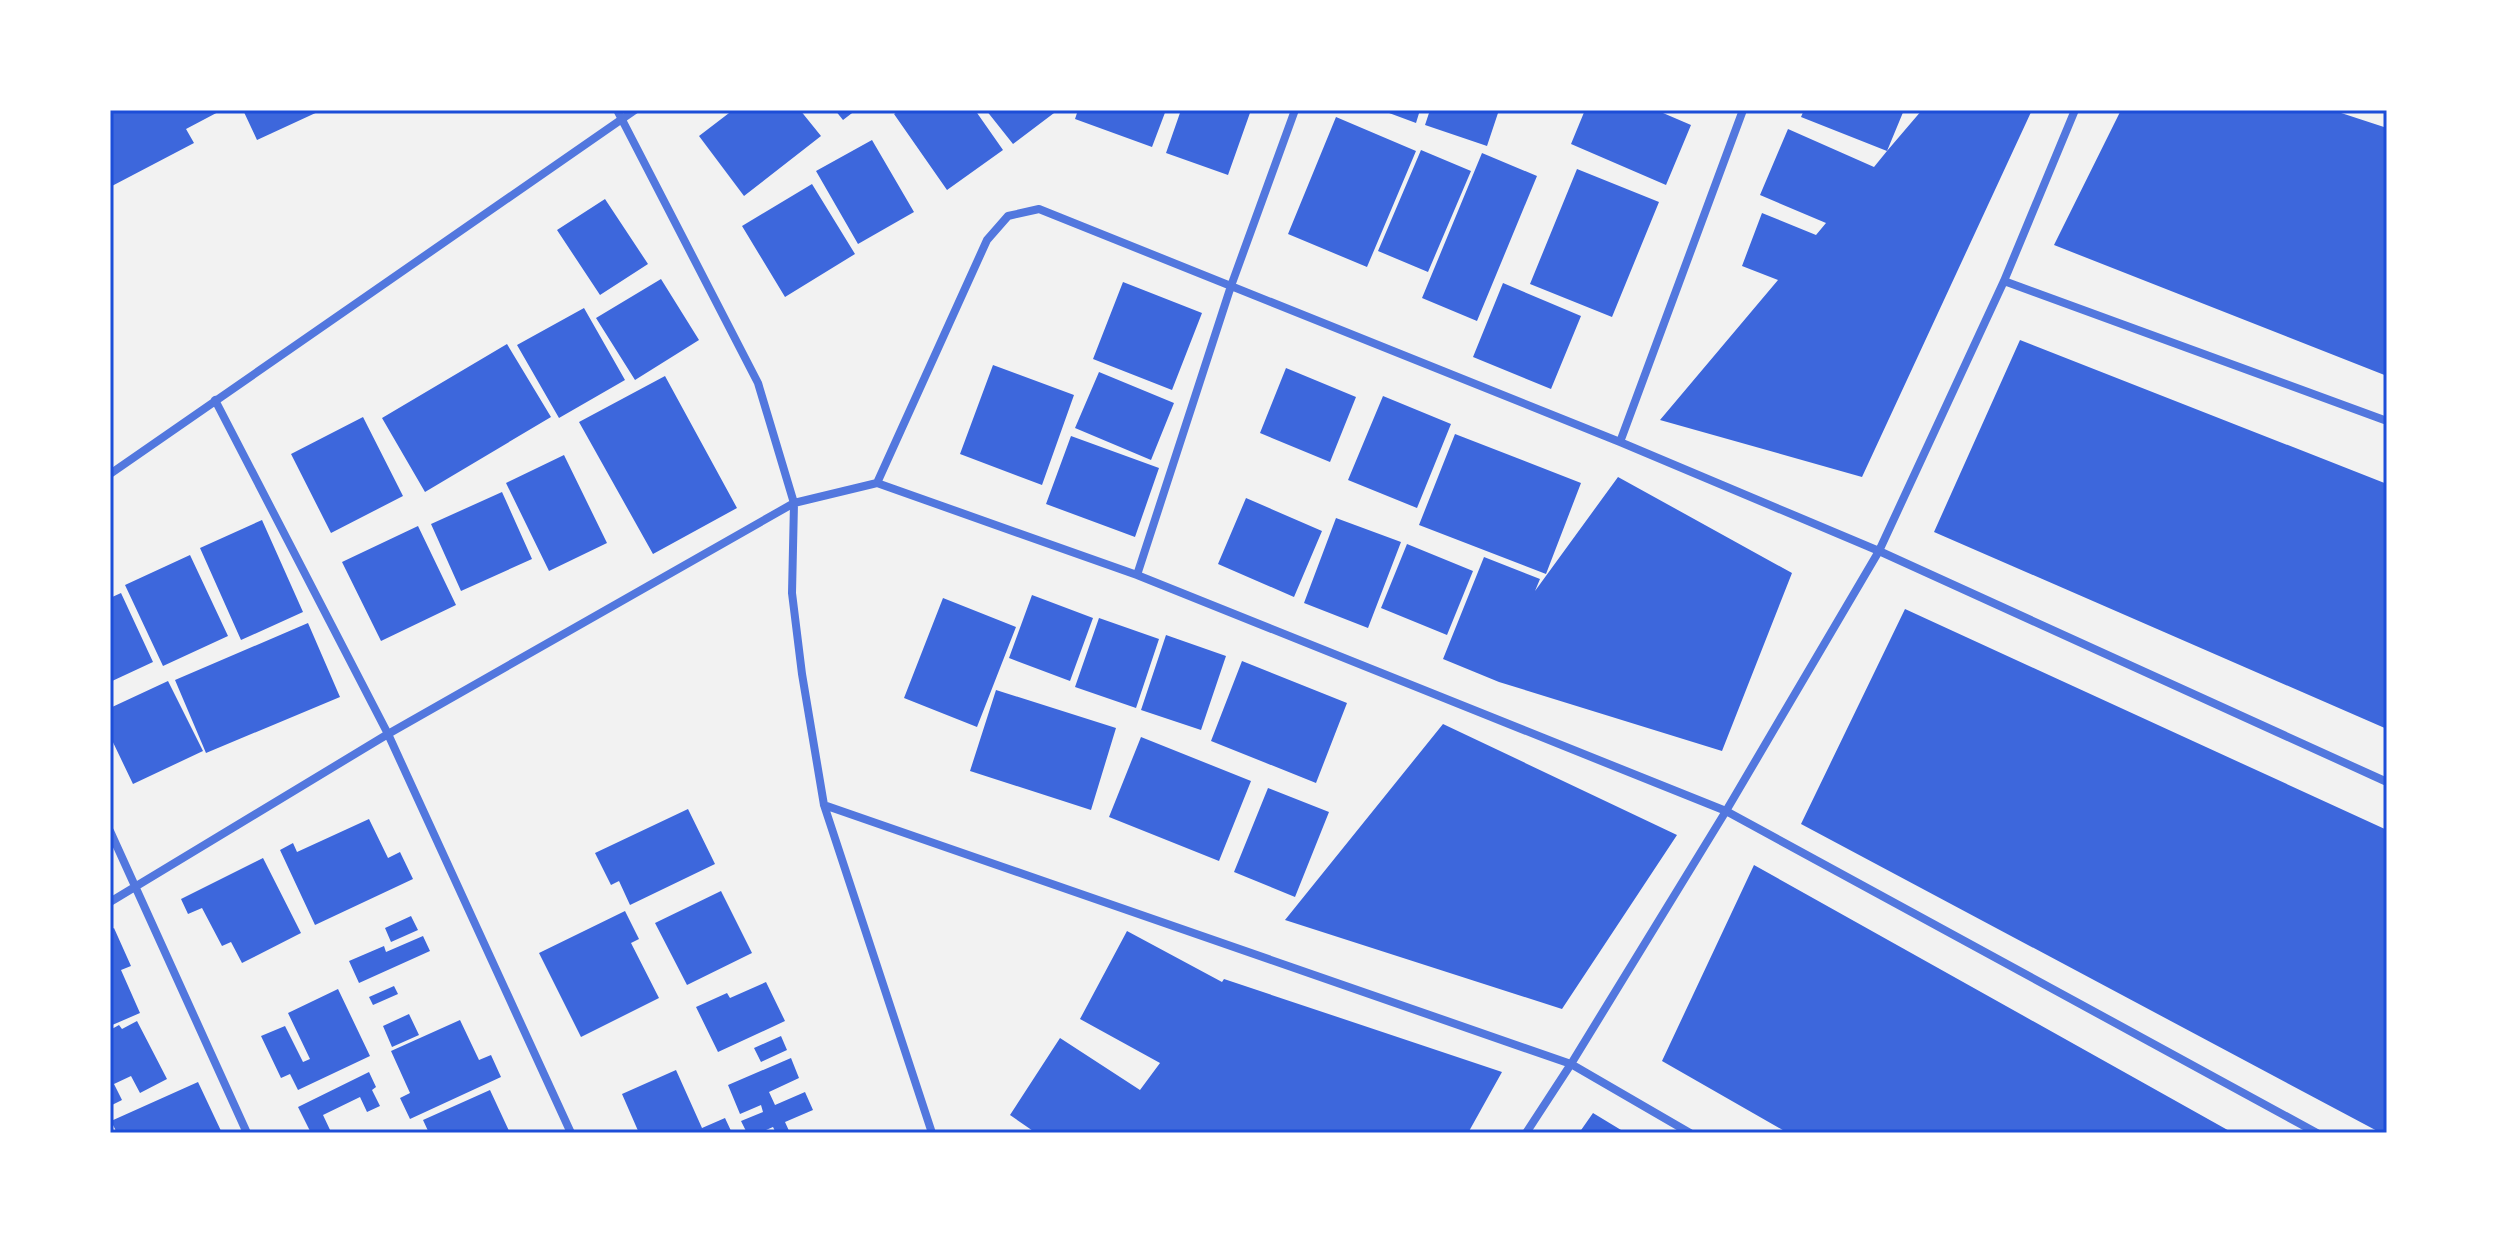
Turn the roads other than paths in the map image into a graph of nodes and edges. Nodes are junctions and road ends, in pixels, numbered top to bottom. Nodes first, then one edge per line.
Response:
1 (635, 110) edge
2 (1295, 110) edge
3 (1742, 110) edge
4 (2075, 110) edge
5 (619, 114) edge
6 (2004, 281) junction
7 (1231, 286) junction
8 (215, 400) junction
9 (2387, 421) edge
10 (1620, 442) junction
11 (110, 474) edge
12 (877, 483) junction
13 (794, 503) junction
14 (1879, 551) junction
15 (1137, 575) junction
16 (388, 734) junction
17 (2387, 782) edge
18 (824, 805) junction
19 (1726, 811) junction
20 (110, 831) edge
21 (136, 888) junction
22 (110, 902) edge
23 (1571, 1064) junction
24 (247, 1133) edge
25 (571, 1133) edge
26 (932, 1133) edge
27 (1526, 1133) edge
28 (1690, 1133) edge
29 (2317, 1133) edge

1 - 5 street
2 - 7 street
3 - 10 street
4 - 6 street
5 - 8 street
5 - 13 street
6 - 9 street
6 - 14 street
7 - 10 street
7 - 12 street
7 - 15 street
8 - 11 street
8 - 16 street
10 - 14 street
12 - 13 street
12 - 15 street
13 - 16 street
13 - 18 street
14 - 17 street
14 - 19 street
15 - 19 street
16 - 21 street
16 - 25 street
18 - 23 street
18 - 26 street
19 - 23 street
19 - 29 street
20 - 21 street
21 - 22 street
21 - 24 street
23 - 27 street
23 - 28 street

